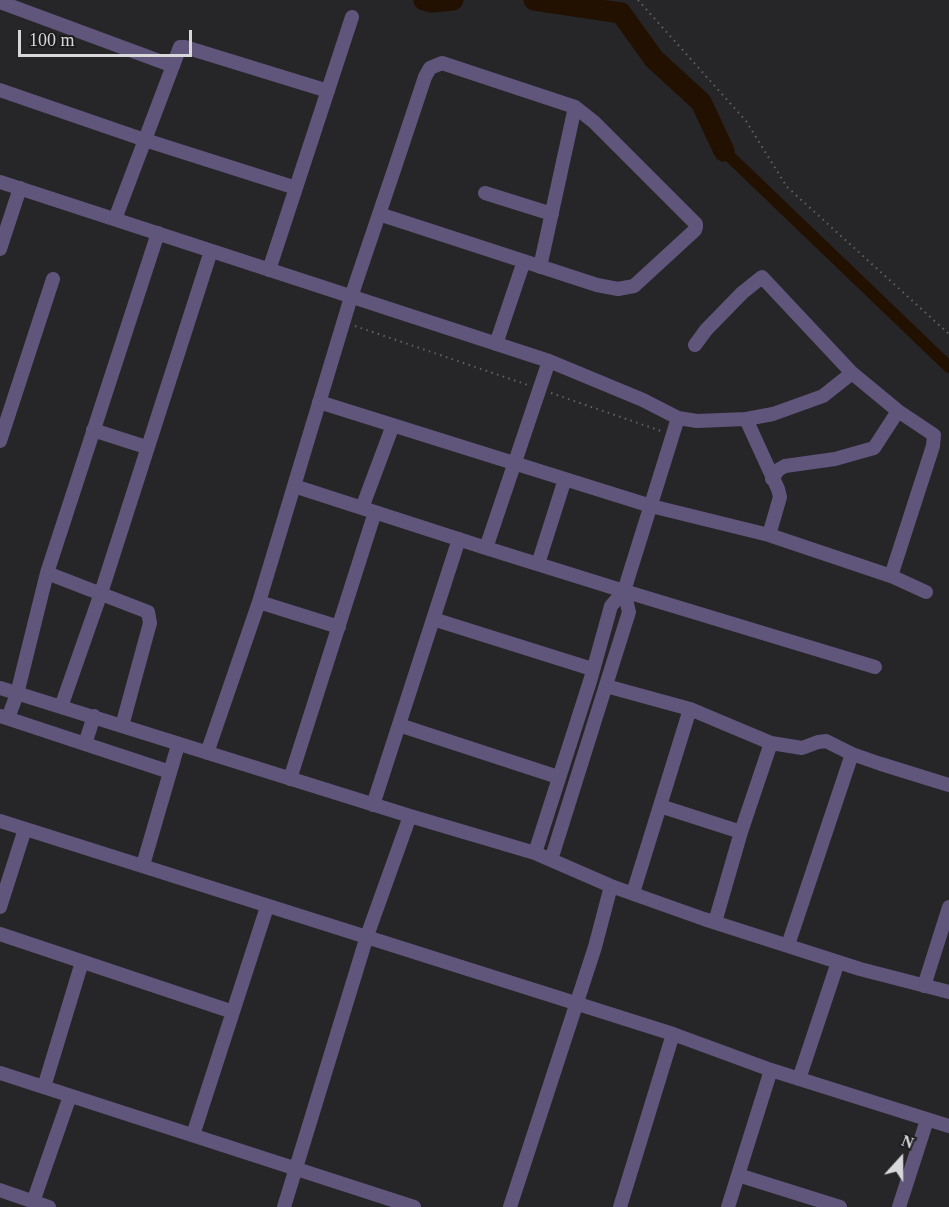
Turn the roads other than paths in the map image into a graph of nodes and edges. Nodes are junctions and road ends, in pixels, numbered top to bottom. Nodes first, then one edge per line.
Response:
1 (0, 2) edge
2 (352, 17) dead end
3 (173, 66) junction
4 (0, 90) edge
5 (327, 91) junction
6 (575, 107) junction
7 (145, 140) junction
8 (0, 182) edge
9 (20, 188) junction
10 (296, 188) junction
11 (485, 193) dead end
12 (379, 214) junction
13 (552, 214) junction
14 (115, 219) junction
15 (158, 234) junction
16 (0, 249) edge
17 (211, 251) junction
18 (524, 261) junction
19 (540, 267) junction
20 (269, 270) junction
21 (53, 279) dead end
22 (351, 297) junction
23 (496, 344) junction
24 (694, 345) dead end
25 (549, 361) junction
26 (852, 373) junction
27 (319, 402) junction
28 (898, 411) junction
29 (678, 417) junction
30 (746, 419) junction
31 (393, 425) junction
32 (93, 430) junction
33 (0, 441) edge
34 (146, 447) junction
35 (514, 462) junction
36 (566, 479) junction
37 (772, 479) junction
38 (294, 486) junction
39 (651, 506) junction
40 (368, 510) junction
41 (769, 534) junction
42 (459, 539) junction
43 (486, 548) junction
44 (538, 564) junction
45 (47, 573) junction
46 (891, 576) junction
47 (624, 591) junction
48 (926, 592) dead end
49 (101, 593) junction
50 (259, 602) junction
51 (433, 619) junction
52 (339, 627) junction
53 (875, 667) dead end
54 (592, 669) junction
55 (606, 686) junction
56 (0, 688) edge
57 (17, 694) junction
58 (61, 706) junction
59 (690, 709) junction
60 (4, 717) edge
61 (94, 717) junction
62 (399, 725) junction
63 (122, 726) junction
64 (771, 743) junction
65 (85, 744) junction
66 (178, 745) junction
67 (207, 753) junction
68 (852, 754) junction
69 (170, 772) junction
70 (558, 777) junction
71 (290, 779) junction
72 (949, 785) edge
73 (373, 805) junction
74 (660, 806) junction
75 (410, 816) junction
76 (0, 821) edge
77 (25, 829) junction
78 (741, 831) junction
79 (535, 853) junction
80 (551, 860) junction
81 (143, 865) junction
82 (611, 886) junction
83 (633, 894) junction
84 (0, 907) edge
85 (267, 907) junction
86 (949, 907) edge
87 (715, 922) junction
88 (0, 934) edge
89 (367, 936) junction
90 (788, 945) junction
91 (82, 962) junction
92 (838, 962) junction
93 (924, 986) junction
94 (949, 992) edge
95 (575, 1003) junction
96 (233, 1012) junction
97 (673, 1034) junction
98 (771, 1071) junction
99 (0, 1073) edge
100 (799, 1079) junction
101 (44, 1087) junction
102 (70, 1096) junction
103 (927, 1120) junction
104 (949, 1126) edge
105 (193, 1135) junction
106 (296, 1169) junction
107 (738, 1175) junction
108 (0, 1190) edge
109 (33, 1202) junction
110 (49, 1207) edge
111 (284, 1207) edge
112 (414, 1207) edge
113 (510, 1207) edge
114 (620, 1207) edge
115 (728, 1207) edge
116 (840, 1207) edge
117 (899, 1207) edge

1 - 3 street
2 - 5 street
3 - 5 street
3 - 7 street
4 - 7 street
5 - 10 street
6 - 12 street
6 - 13 street
6 - 19 street
7 - 10 street
7 - 14 street
8 - 9 street
9 - 14 street
9 - 16 street
10 - 20 street
11 - 13 street
12 - 18 street
12 - 22 street
13 - 19 street
14 - 15 street
15 - 17 street
15 - 32 street
17 - 20 street
17 - 34 street
18 - 19 street
18 - 23 street
20 - 22 street
21 - 33 street
22 - 23 street
22 - 27 street
23 - 25 street
24 - 26 street
25 - 29 street
25 - 35 street
26 - 28 street
26 - 30 street
27 - 31 street
27 - 38 street
28 - 37 street
28 - 46 street
29 - 30 street
29 - 39 street
30 - 37 street
31 - 35 street
31 - 40 street
32 - 34 street
32 - 45 street
34 - 49 street
35 - 36 street
35 - 43 street
36 - 39 street
36 - 44 street
37 - 41 street
38 - 40 street
38 - 50 street
39 - 41 street
39 - 47 street
40 - 42 street
40 - 52 street
41 - 46 street
42 - 43 street
42 - 51 street
43 - 44 street
44 - 47 street
45 - 49 street
45 - 57 street
46 - 48 street
47 - 53 street
47 - 54 street
47 - 55 street
49 - 58 street
49 - 63 street
50 - 52 street
50 - 67 street
51 - 54 street
51 - 62 street
52 - 71 street
54 - 70 street
55 - 59 street
55 - 80 street
56 - 57 street
57 - 58 street
57 - 60 street
58 - 61 street
59 - 64 street
59 - 74 street
60 - 65 street
61 - 63 street
61 - 65 street
62 - 70 street
62 - 73 street
63 - 66 street
64 - 68 street
64 - 78 street
65 - 69 street
66 - 67 street
66 - 69 street
67 - 71 street
68 - 72 street
68 - 90 street
69 - 81 street
70 - 79 street
71 - 73 street
73 - 75 street
74 - 78 street
74 - 83 street
75 - 79 street
75 - 89 street
76 - 77 street
77 - 81 street
77 - 84 street
78 - 87 street
79 - 80 street
80 - 82 street
81 - 85 street
82 - 83 street
82 - 95 street
83 - 87 street
85 - 89 street
85 - 96 street
86 - 93 street
87 - 90 street
88 - 91 street
89 - 95 street
89 - 106 street
90 - 92 street
91 - 96 street
91 - 101 street
92 - 93 street
92 - 100 street
93 - 94 street
95 - 97 street
95 - 113 street
96 - 105 street
97 - 98 street
97 - 114 street
98 - 100 street
98 - 107 street
99 - 101 street
100 - 103 street
101 - 102 street
102 - 105 street
102 - 109 street
103 - 104 street
103 - 117 street
105 - 106 street
106 - 111 street
106 - 112 street
107 - 115 street
107 - 116 street
108 - 109 street
109 - 110 street

